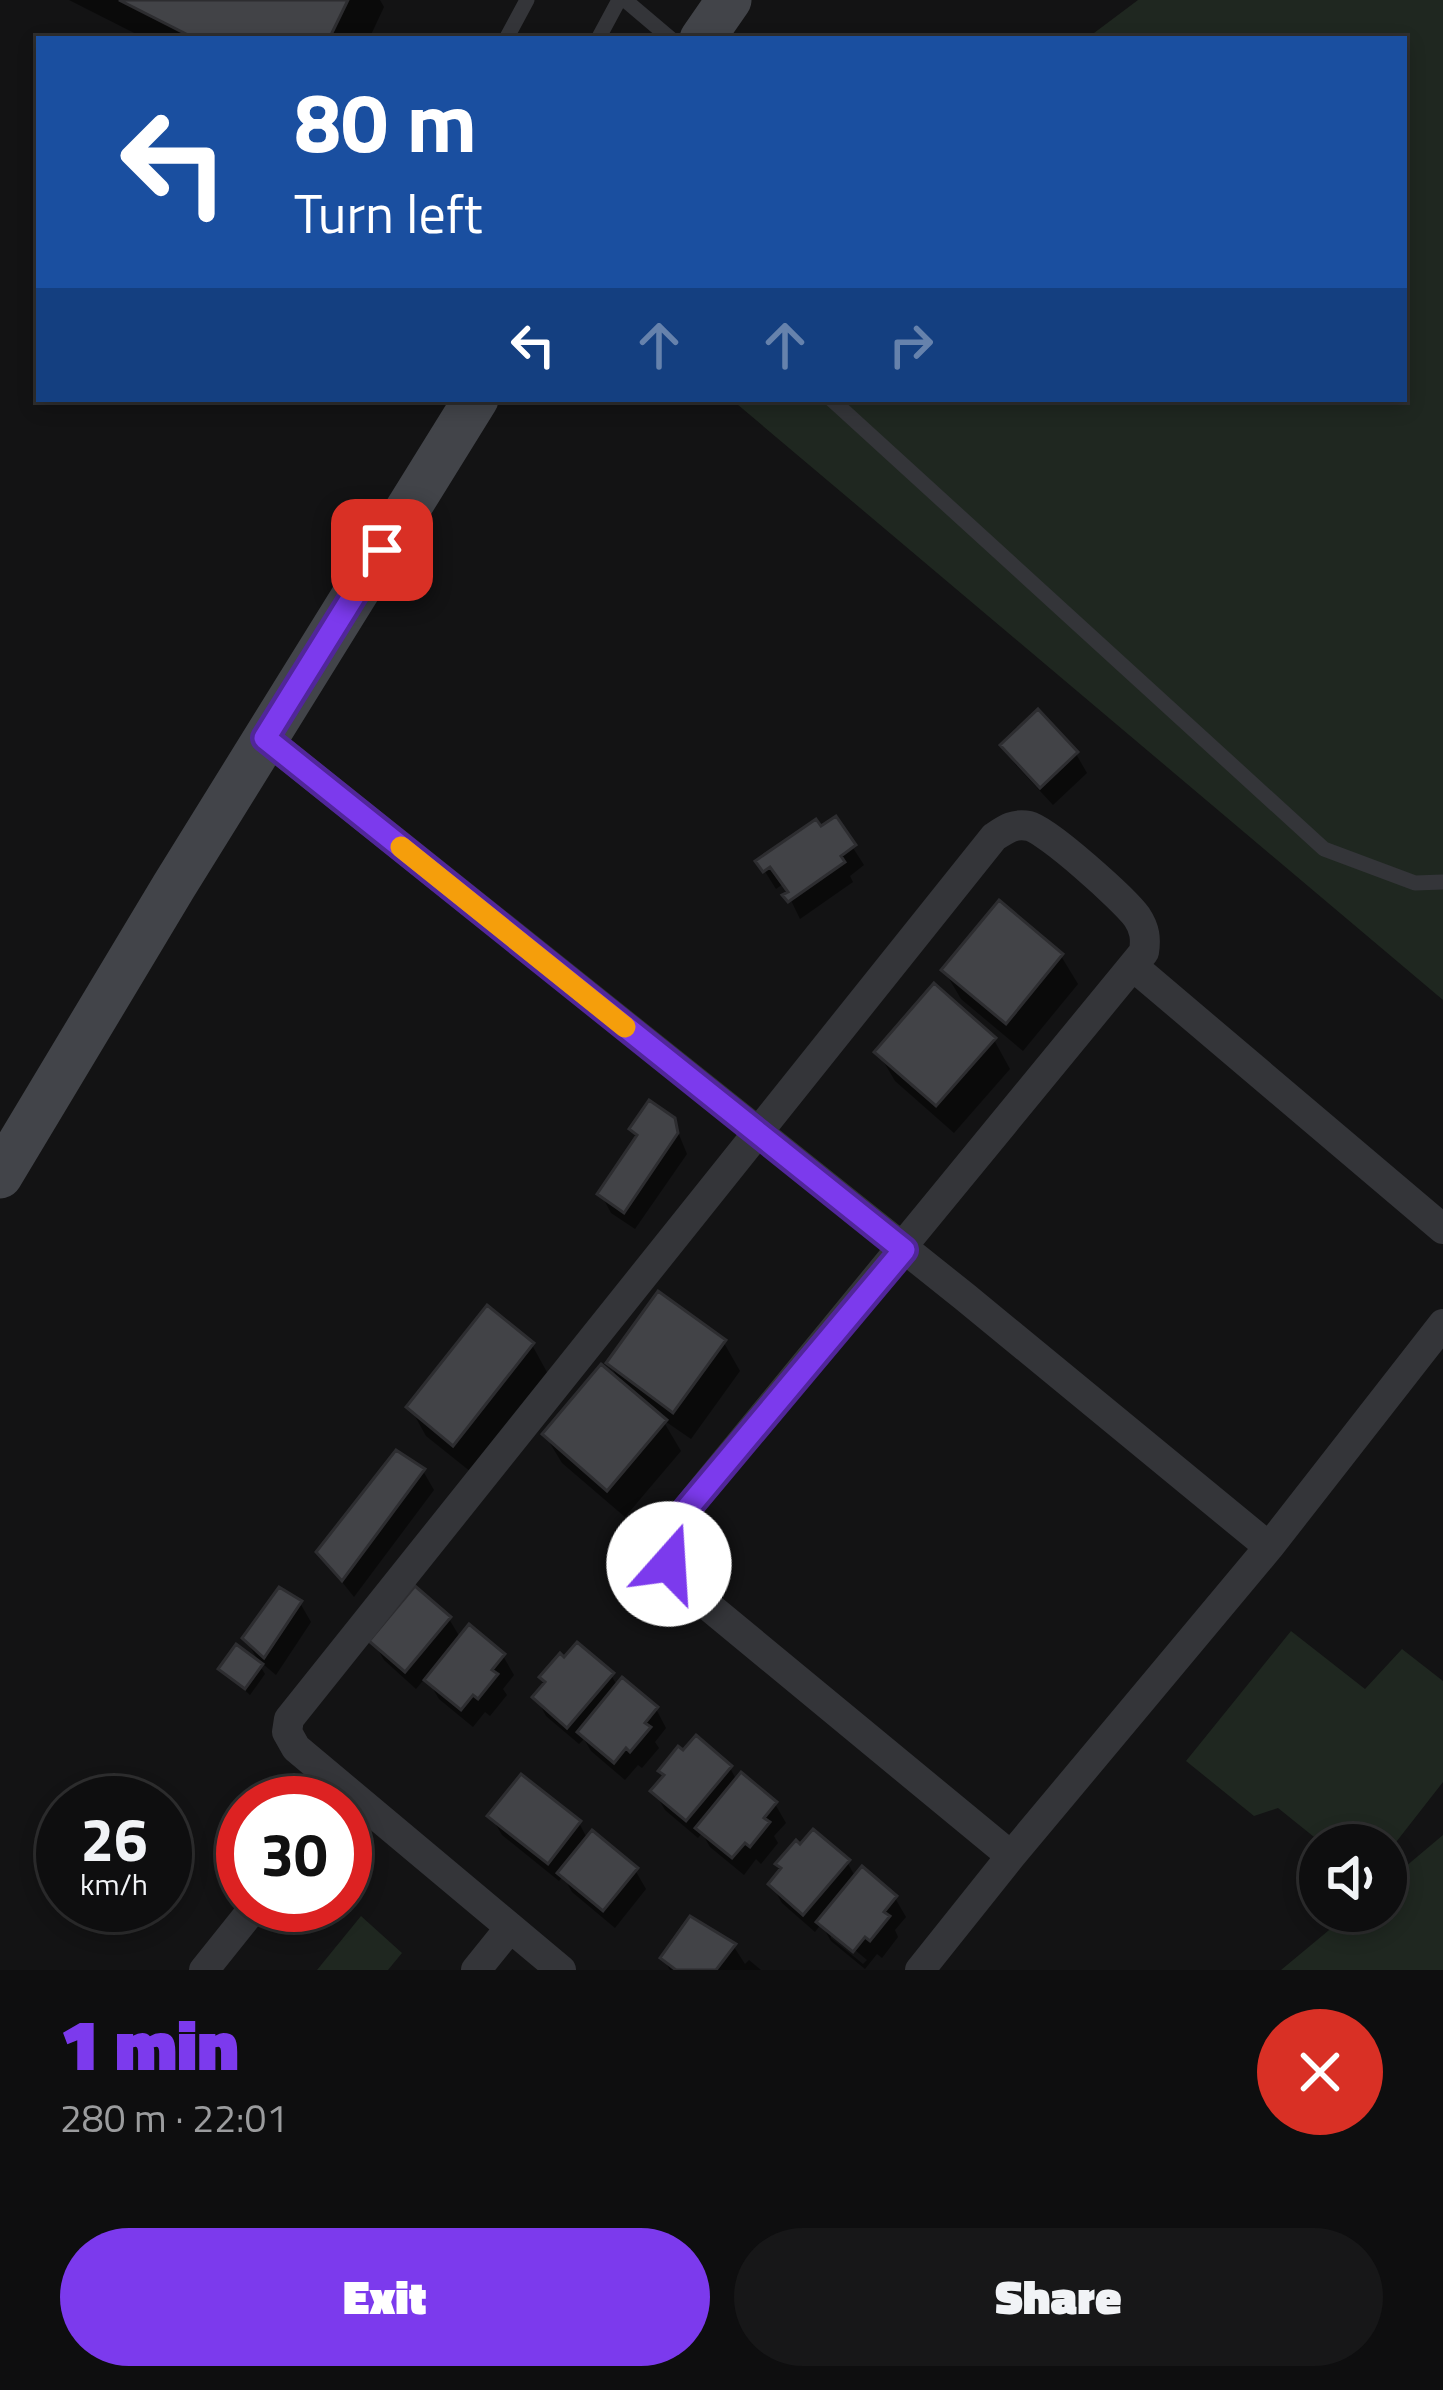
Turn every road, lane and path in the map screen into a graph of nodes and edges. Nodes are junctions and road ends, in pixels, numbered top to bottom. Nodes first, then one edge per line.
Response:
1 (527, 0) edge
2 (622, 0) edge
3 (729, 0) edge
4 (508, 36) edge
5 (600, 36) edge
6 (667, 36) edge
7 (704, 36) edge
8 (474, 402) edge
9 (834, 402) edge
10 (265, 738) junction
11 (1443, 882) edge
12 (1134, 967) junction
13 (759, 1135) junction
14 (0, 1176) edge
15 (1443, 1229) edge
16 (904, 1250) junction
17 (1443, 1324) edge
18 (1269, 1547) junction
19 (322, 1776) edge
20 (372, 1821) edge
21 (1012, 1856) junction
22 (509, 1928) junction
23 (234, 1932) edge
24 (204, 1970) edge
25 (476, 1970) edge
26 (561, 1970) edge
27 (920, 1970) edge

1 - 4 lane
2 - 5 lane
2 - 6 lane
3 - 7 street
8 - 10 street
9 - 11 lane
10 - 13 street
10 - 14 street
12 - 13 street
12 - 15 street
12 - 16 street
13 - 16 street
13 - 19 street
16 - 18 street
16 - 21 street
17 - 18 street
18 - 21 street
20 - 22 street
21 - 27 street
22 - 25 street
22 - 26 street
23 - 24 street

